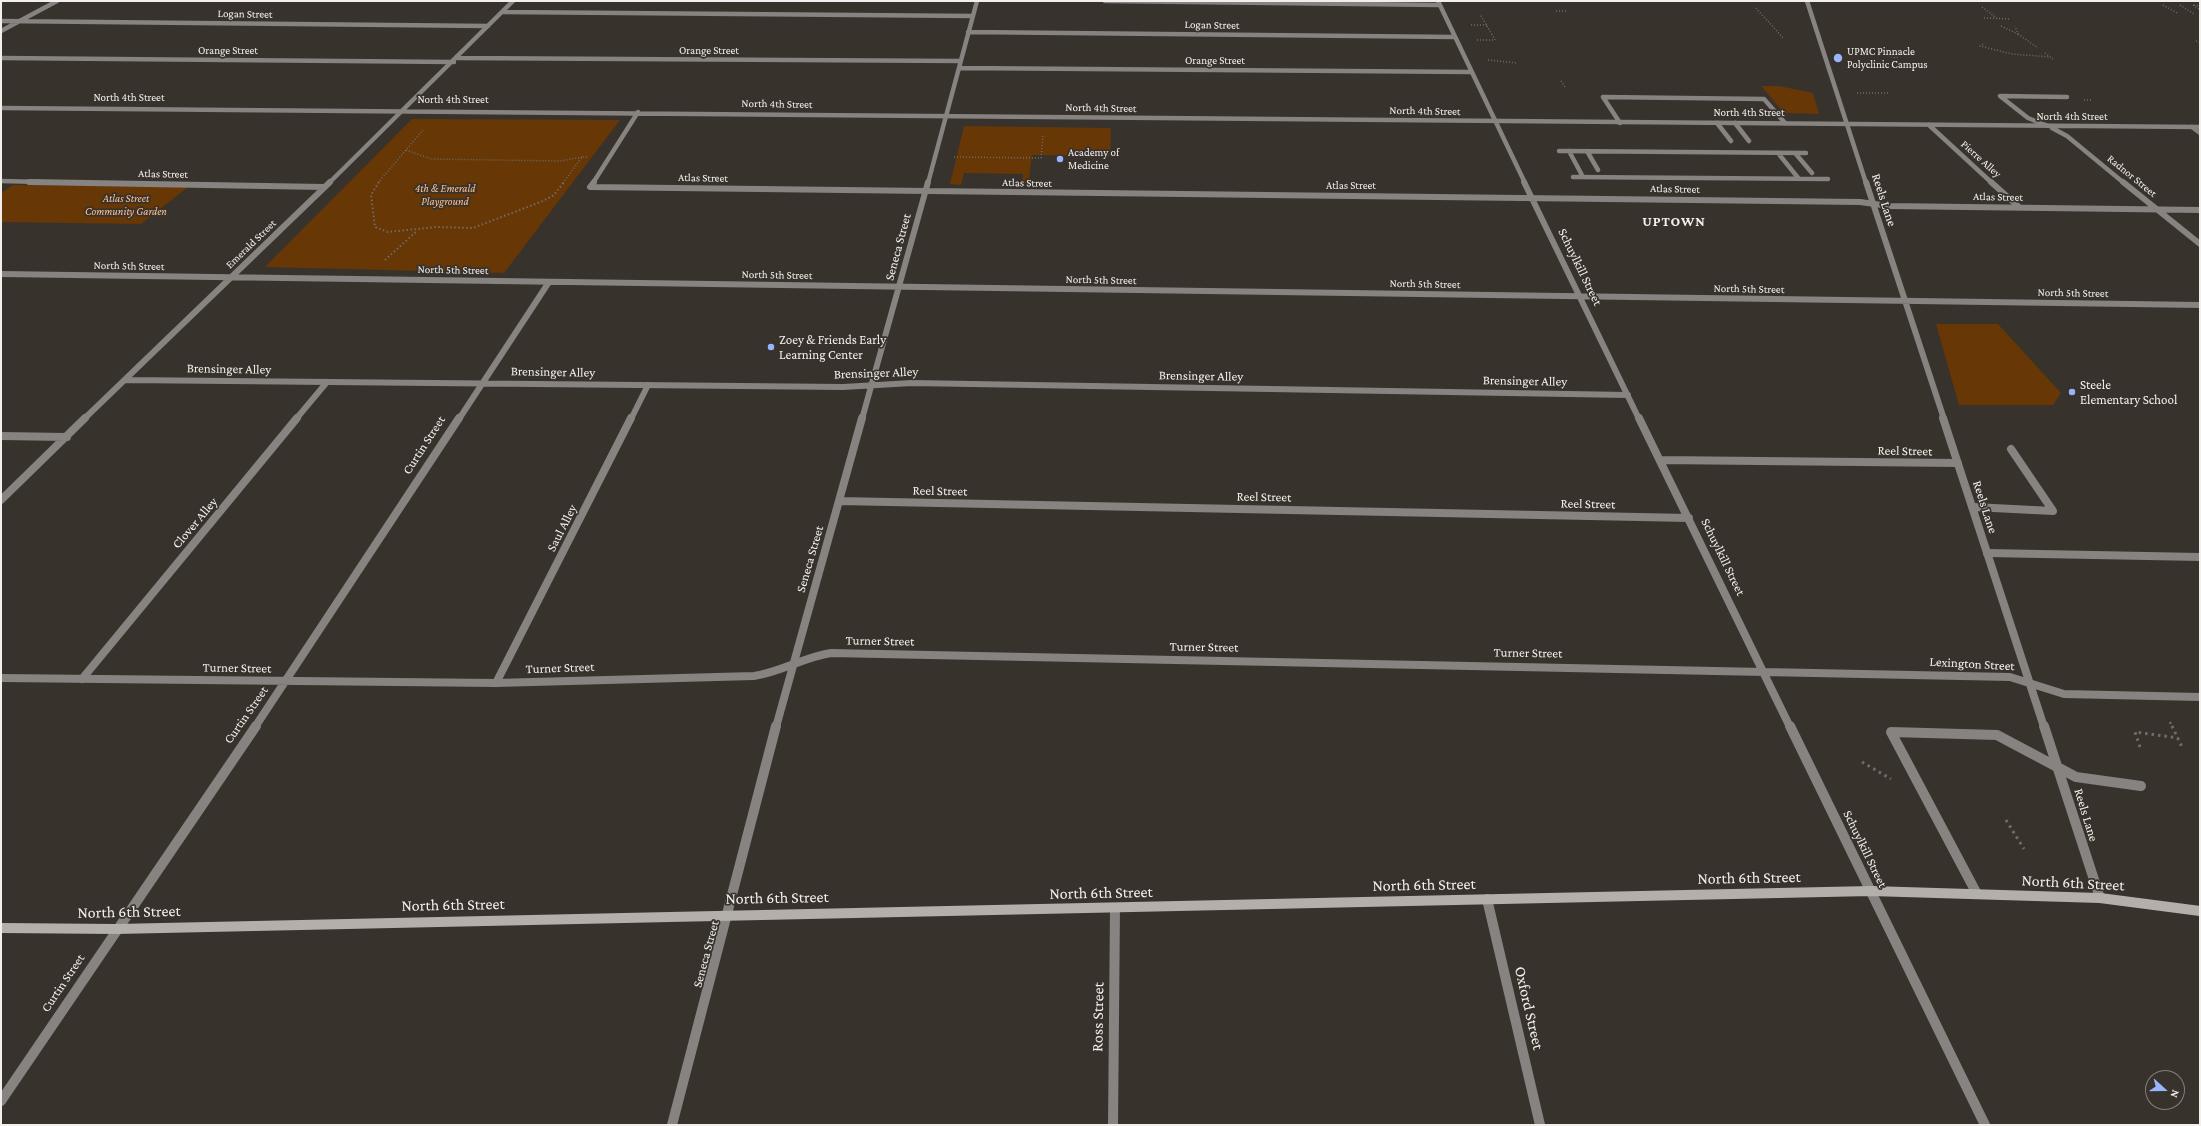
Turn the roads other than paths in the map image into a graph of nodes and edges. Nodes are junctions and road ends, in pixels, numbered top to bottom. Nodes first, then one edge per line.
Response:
1 (57, 1) edge
2 (514, 1) edge
3 (977, 1) edge
4 (1105, 1) edge
5 (1807, 1) edge
6 (1439, 3) edge
7 (503, 12) junction
8 (973, 16) junction
9 (1, 21) edge
10 (19, 21) junction
11 (488, 26) junction
12 (1, 31) edge
13 (968, 32) junction
14 (1455, 37) junction
15 (1, 58) edge
16 (456, 60) junction
17 (959, 64) junction
18 (1471, 72) junction
19 (2067, 96) dead end
20 (1, 108) edge
21 (403, 110) junction
22 (638, 112) junction
23 (945, 116) junction
24 (1495, 122) junction
25 (1620, 122) junction
26 (1717, 123) junction
27 (1735, 123) junction
28 (1785, 123) junction
29 (1848, 124) junction
30 (1929, 125) junction
31 (2049, 127) junction
32 (2192, 127) junction
33 (2200, 127) edge
34 (2200, 133) edge
35 (1731, 141) dead end
36 (1749, 141) dead end
37 (1559, 151) dead end
38 (1569, 151) junction
39 (1587, 151) junction
40 (1778, 153) junction
41 (1795, 153) junction
42 (1806, 154) dead end
43 (1598, 170) dead end
44 (1812, 173) dead end
45 (1573, 177) dead end
46 (1583, 177) junction
47 (1799, 179) junction
48 (1828, 179) dead end
49 (1, 181) edge
50 (324, 187) junction
51 (926, 192) junction
52 (1533, 197) junction
53 (1873, 204) junction
54 (2020, 207) junction
55 (2159, 210) junction
56 (2200, 210) edge
57 (2200, 244) edge
58 (1, 274) edge
59 (232, 277) junction
60 (549, 282) junction
61 (900, 287) junction
62 (1580, 296) junction
63 (1904, 301) junction
64 (2200, 305) edge
65 (125, 380) junction
66 (327, 382) junction
67 (481, 384) junction
68 (648, 385) junction
69 (872, 386) junction
70 (1628, 395) junction
71 (1, 436) edge
72 (67, 436) junction
73 (2011, 449) dead end
74 (1660, 460) junction
75 (1958, 463) junction
76 (1, 500) edge
77 (839, 501) junction
78 (1973, 507) junction
79 (1689, 518) junction
80 (1988, 553) junction
81 (2200, 557) edge
82 (793, 662) junction
83 (1763, 671) junction
84 (1, 678) edge
85 (82, 679) junction
86 (286, 682) junction
87 (496, 683) junction
88 (2031, 684) junction
89 (2200, 697) edge
90 (2059, 768) junction
91 (2141, 786) dead end
92 (1871, 891) junction
93 (1977, 894) junction
94 (2100, 898) junction
95 (1488, 899) junction
96 (1115, 909) junction
97 (2200, 911) edge
98 (729, 914) junction
99 (1, 928) edge
100 (116, 929) junction
101 (1, 1101) edge
102 (672, 1125) edge
103 (1113, 1125) edge
104 (1540, 1125) edge
105 (1985, 1125) edge

1 - 10 street
2 - 7 street, Emerald Street
3 - 8 street, Seneca Street
4 - 6 street
5 - 29 street, Reels Lane
6 - 14 street, Schuylkill Street
7 - 8 street
7 - 11 street, Emerald Street
8 - 13 street, Seneca Street
9 - 10 street, Logan Street
10 - 11 street, Logan Street
10 - 12 street
11 - 16 street, Emerald Street
13 - 14 street, Logan Street
13 - 17 street, Seneca Street
14 - 18 street, Schuylkill Street
15 - 16 street, Orange Street
16 - 17 street, Orange Street
16 - 21 street, Emerald Street
17 - 18 street, Orange Street
17 - 23 street, Seneca Street
18 - 24 street, Schuylkill Street
19 - 31 street, Radnor Street
20 - 21 street, North 4th Street
21 - 22 street, North 4th Street
21 - 50 street, Emerald Street
22 - 23 street, North 4th Street
22 - 51 street, Atlas Street
23 - 24 street, North 4th Street
23 - 51 street, Seneca Street
24 - 25 street, North 4th Street
24 - 52 street, Schuylkill Street
25 - 26 street, North 4th Street
25 - 28 street
26 - 27 street, North 4th Street
26 - 35 street
27 - 28 street, North 4th Street
27 - 36 street
28 - 29 street, North 4th Street
29 - 30 street, North 4th Street
29 - 53 street, Reels Lane
30 - 31 street, North 4th Street
30 - 54 street, Pierre Alley
31 - 32 street, North 4th Street
31 - 55 street, Radnor Street
32 - 33 street, North 4th Street
32 - 34 street
37 - 38 street
38 - 39 street
38 - 46 street
39 - 40 street
39 - 43 street
40 - 41 street
40 - 47 street
41 - 42 street
41 - 44 street
45 - 46 street
46 - 47 street
47 - 48 street
49 - 50 street, Atlas Street
50 - 59 street, Emerald Street
51 - 52 street, Atlas Street
51 - 61 street, Seneca Street
52 - 53 street, Atlas Street
52 - 62 street, Schuylkill Street
53 - 54 street, Atlas Street
53 - 63 street, Reels Lane
54 - 55 street, Atlas Street
55 - 56 street, Atlas Street
55 - 57 street, Radnor Street
58 - 59 street, North 5th Street
59 - 60 street, North 5th Street
59 - 65 street, Emerald Street
60 - 61 street, North 5th Street
60 - 67 street, Curtin Street
61 - 62 street, North 5th Street
61 - 69 street, Seneca Street
62 - 63 street, North 5th Street
62 - 70 street, Schuylkill Street
63 - 64 street, North 5th Street
63 - 75 street, Reels Lane
65 - 66 street, Brensinger Alley
65 - 72 street, Emerald Street
66 - 67 street, Brensinger Alley
66 - 85 street, Clover Alley
67 - 68 street, Brensinger Alley
67 - 86 street, Curtin Street
68 - 69 street, Brensinger Alley
68 - 87 street, Saul Alley
69 - 70 street, Brensinger Alley
69 - 77 street, Seneca Street
70 - 74 street, Schuylkill Street
71 - 72 street
72 - 76 street, Emerald Street
73 - 78 street
74 - 75 street, Reel Street
74 - 79 street, Schuylkill Street
75 - 78 street, Reels Lane
77 - 79 street, Reel Street
77 - 82 street, Seneca Street
78 - 80 street, Reels Lane
79 - 83 street, Schuylkill Street
80 - 81 street
80 - 88 street, Reels Lane
82 - 83 street, Turner Street
82 - 87 street, Turner Street
82 - 98 street, Seneca Street
83 - 88 street, Lexington Street
83 - 92 street, Schuylkill Street
84 - 85 street, Turner Street
85 - 86 street, Turner Street
86 - 87 street, Turner Street
86 - 100 street, Curtin Street
88 - 89 street, Lexington Street
88 - 90 street, Reels Lane
90 - 91 street
90 - 93 street
90 - 94 street, Reels Lane
92 - 93 main road, North 6th Street
92 - 95 main road, North 6th Street
92 - 105 street, Schuylkill Street
93 - 94 main road, North 6th Street
94 - 97 main road, North 6th Street
95 - 96 main road, North 6th Street
95 - 104 street, Oxford Street
96 - 98 main road, North 6th Street
96 - 103 street, Ross Street
98 - 100 main road, North 6th Street
98 - 102 street, Seneca Street
99 - 100 main road, North 6th Street
100 - 101 street, Curtin Street

